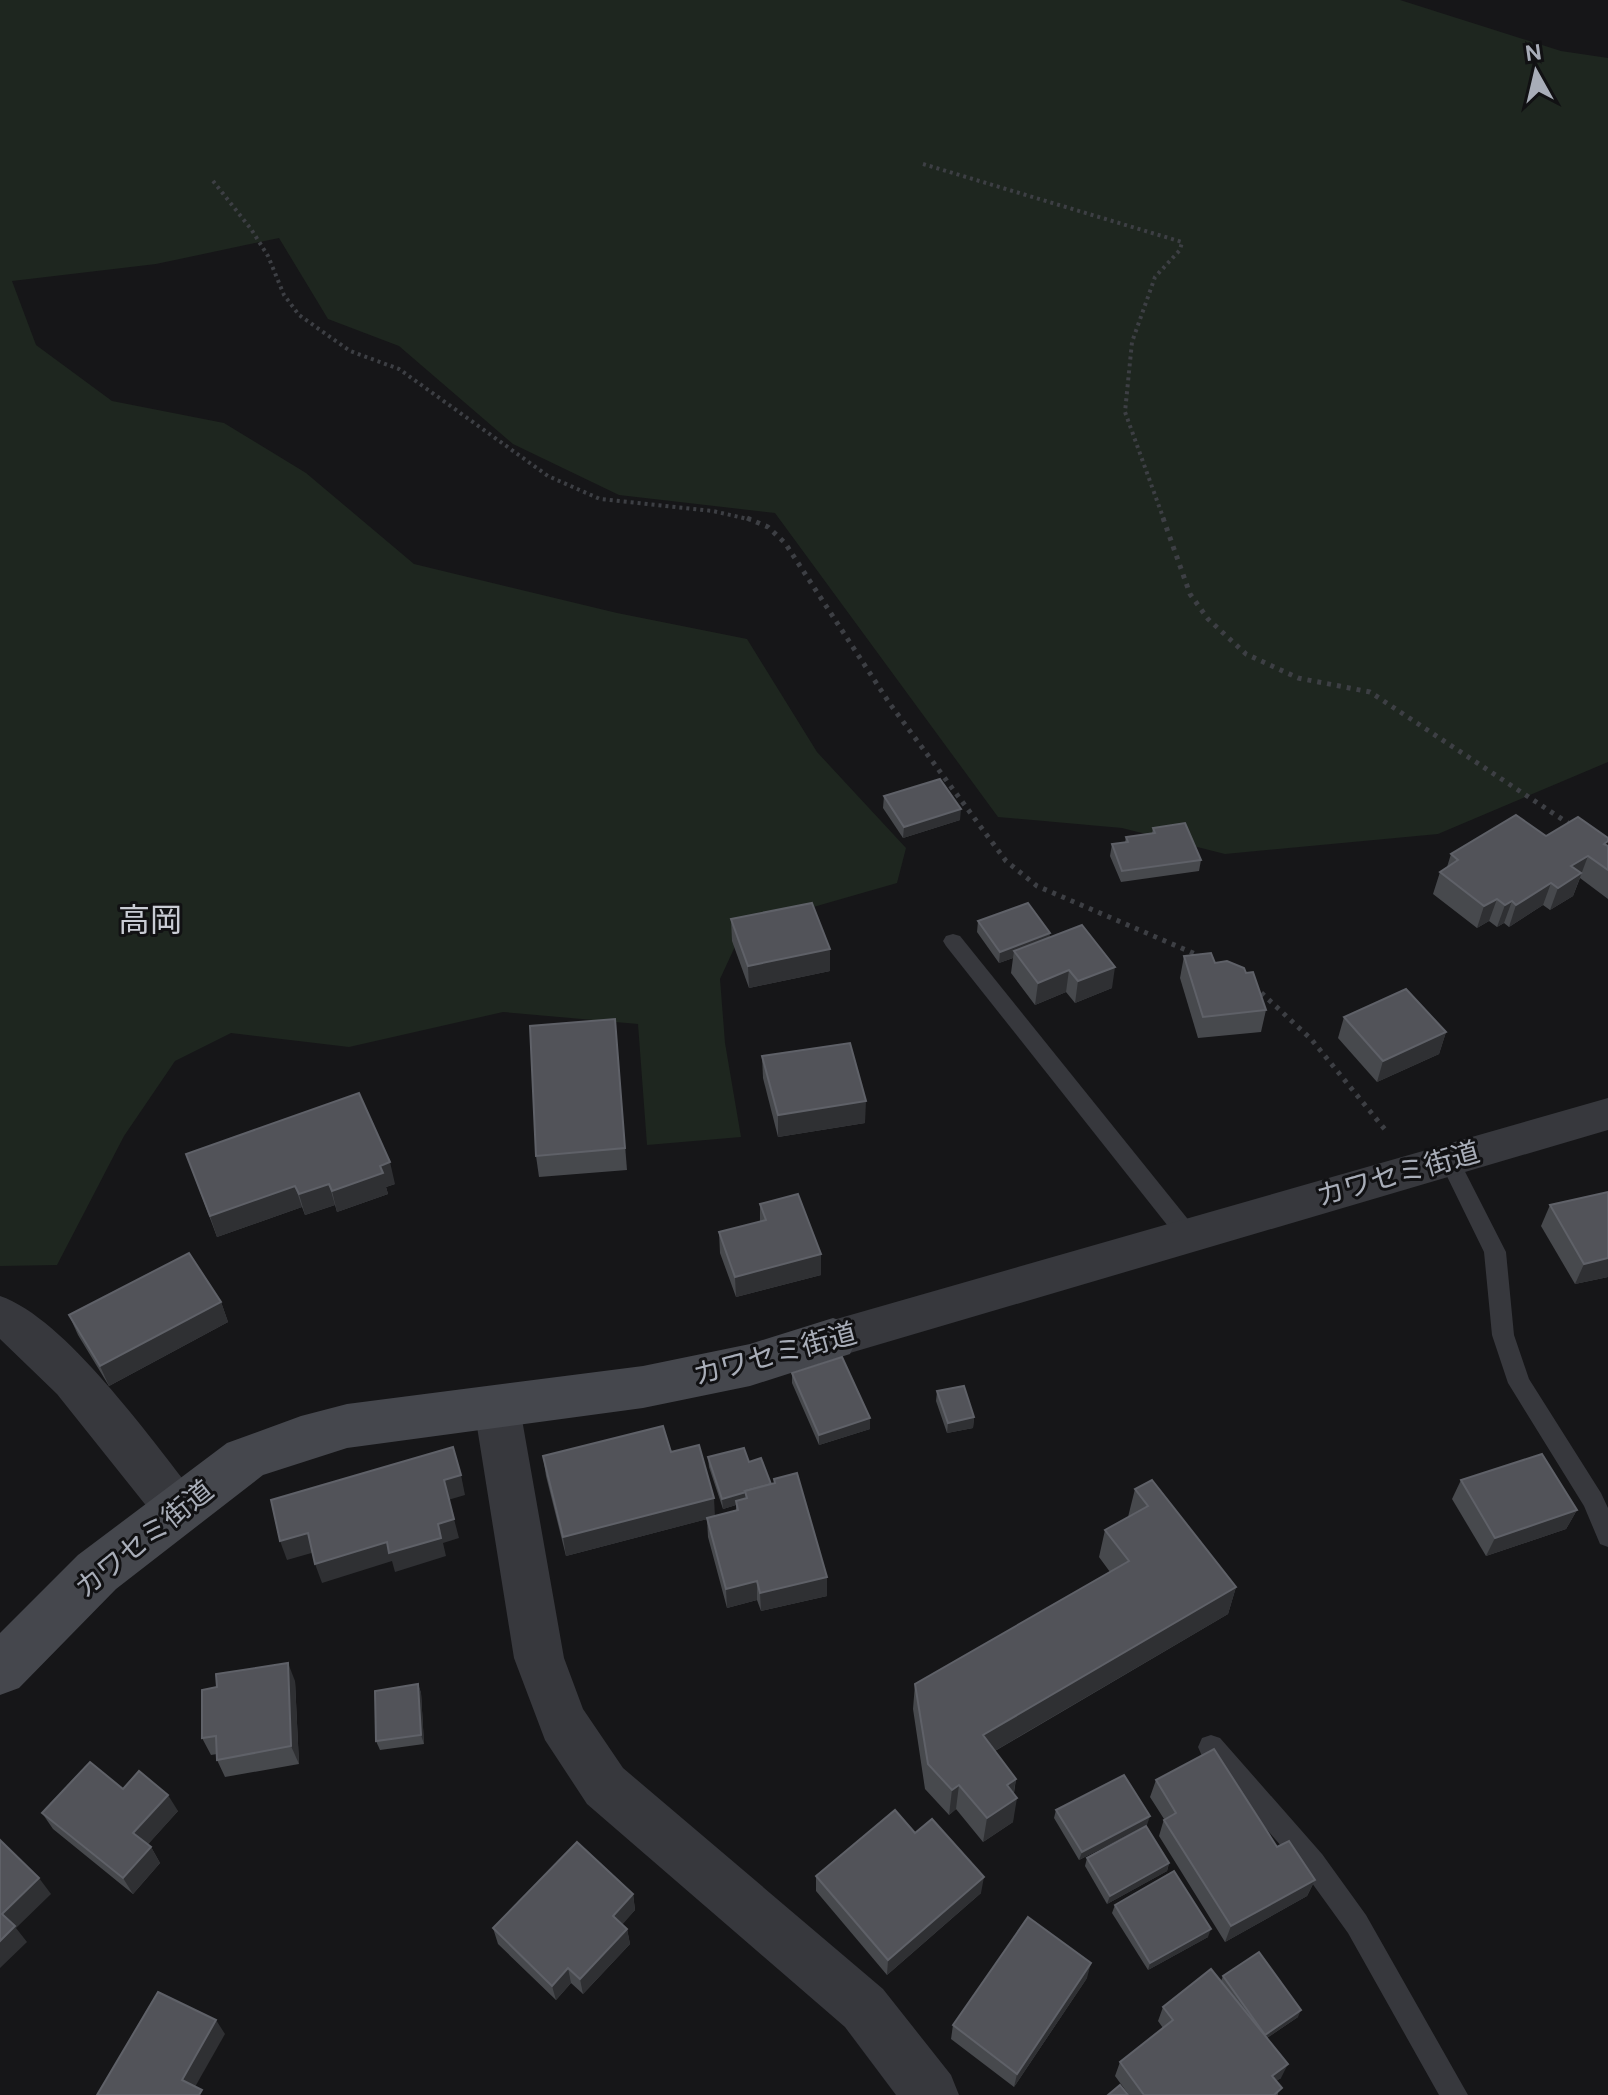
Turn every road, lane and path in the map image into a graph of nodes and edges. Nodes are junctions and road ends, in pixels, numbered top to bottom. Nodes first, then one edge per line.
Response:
1 (923, 164) dead end
2 (213, 181) dead end
3 (1582, 832) edge
4 (953, 941) dead end
5 (1201, 957) edge
6 (1249, 983) edge
7 (1608, 1114) edge
8 (1434, 1164) junction
9 (1187, 1234) junction
10 (0, 1314) edge
11 (833, 1339) joint
12 (497, 1408) junction
13 (177, 1508) junction
14 (1608, 1536) edge
15 (0, 1670) edge
16 (1211, 1747) edge
17 (931, 2095) edge
18 (1454, 2095) edge

1 - 3 path
2 - 5 path
4 - 9 lane
6 - 8 path
7 - 8 street, カワセミ街道
8 - 9 street, カワセミ街道
8 - 14 lane
9 - 11 street, カワセミ街道
10 - 13 street
11 - 12 street, カワセミ街道
12 - 13 street, カワセミ街道
12 - 17 street
13 - 15 street, カワセミ街道
16 - 18 lane

